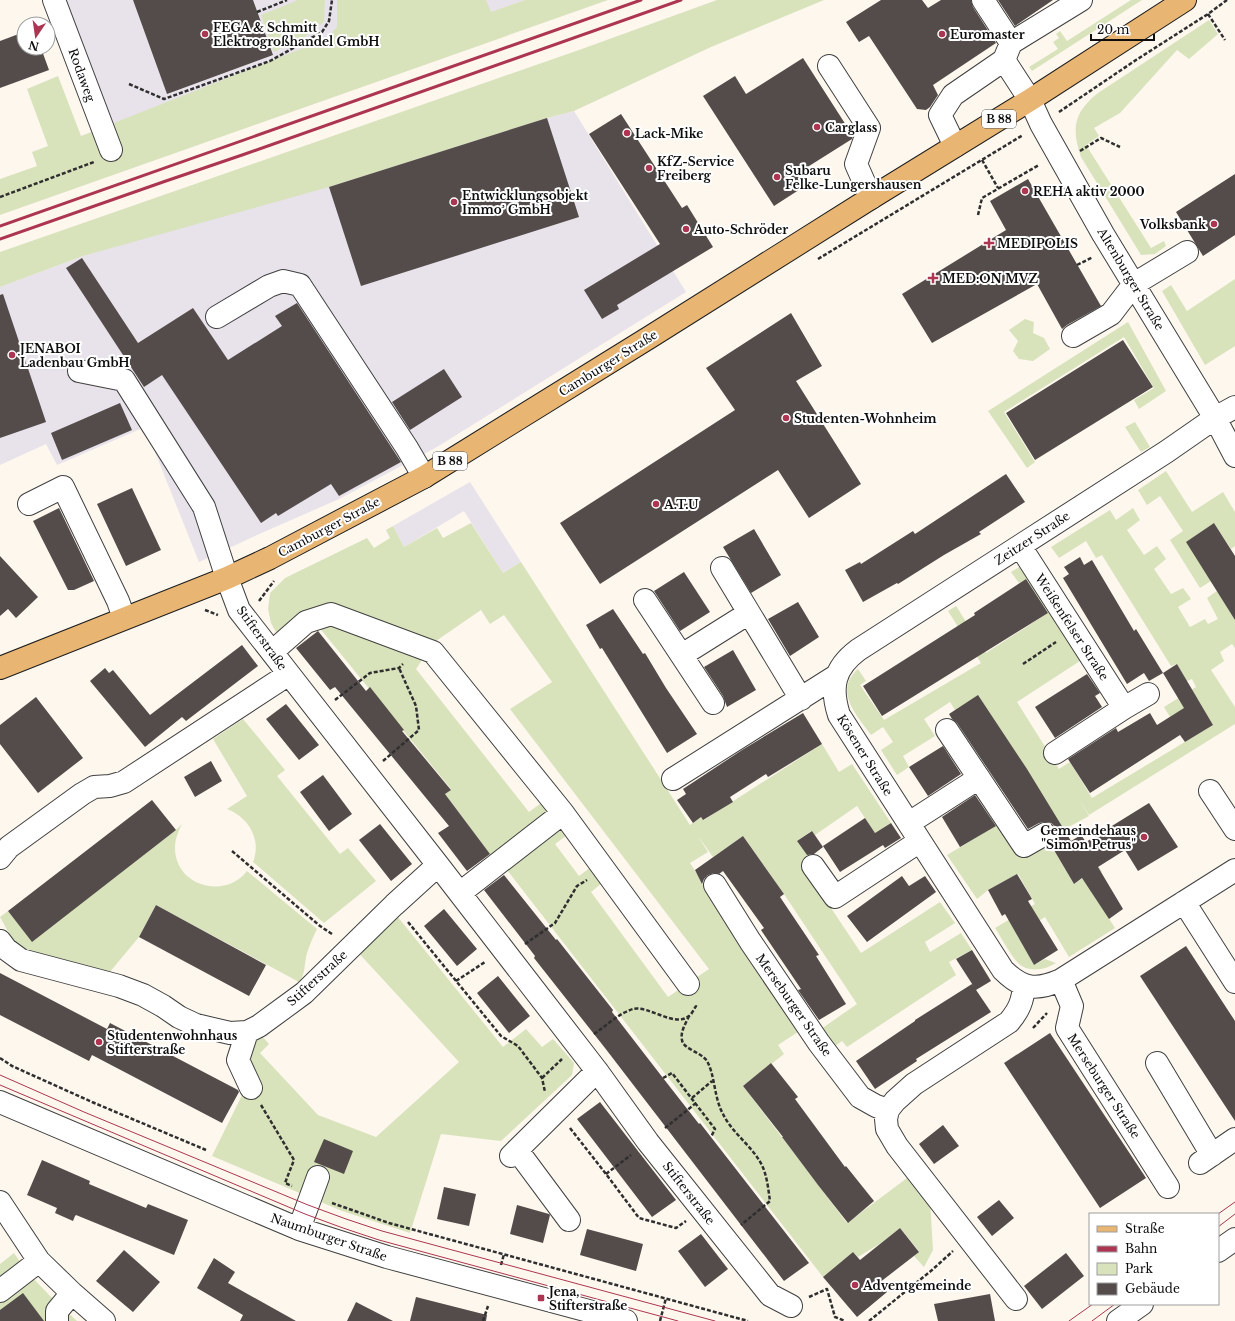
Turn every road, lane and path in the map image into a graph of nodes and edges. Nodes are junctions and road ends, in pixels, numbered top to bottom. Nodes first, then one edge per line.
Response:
1 (54, 0) edge
2 (287, 0) edge
3 (332, 0) edge
4 (983, 0) edge
5 (1080, 0) edge
6 (1185, 0) edge
7 (1227, 0) edge
8 (1056, 7) edge
9 (257, 12) dead end
10 (1208, 14) junction
11 (1225, 40) dead end
12 (1008, 52) junction
13 (829, 66) dead end
14 (129, 84) dead end
15 (1030, 100) junction
16 (1041, 124) junction
17 (955, 146) junction
18 (1120, 147) dead end
19 (111, 150) joint
20 (1067, 154) junction
21 (982, 160) dead end
22 (998, 188) junction
23 (0, 197) edge
24 (871, 198) junction
25 (978, 215) dead end
26 (1187, 252) dead end
27 (1134, 284) junction
28 (217, 318) dead end
29 (1073, 336) dead end
30 (79, 371) dead end
31 (1235, 407) edge
32 (1215, 418) junction
33 (1235, 456) edge
34 (424, 476) junction
35 (29, 504) dead end
36 (1020, 546) junction
37 (722, 568) dead end
38 (227, 578) junction
39 (645, 600) dead end
40 (749, 613) junction
41 (124, 618) junction
42 (1074, 630) junction
43 (420, 647) junction
44 (272, 652) junction
45 (682, 655) junction
46 (1023, 664) dead end
47 (0, 668) edge
48 (399, 668) junction
49 (289, 674) junction
50 (836, 676) junction
51 (345, 692) dead end
52 (1148, 694) dead end
53 (801, 699) junction
54 (713, 703) dead end
55 (1124, 708) junction
56 (947, 730) dead end
57 (398, 748) dead end
58 (1055, 753) dead end
59 (979, 778) junction
60 (673, 779) dead end
61 (1210, 791) dead end
62 (563, 813) junction
63 (1235, 829) edge
64 (914, 832) junction
65 (1045, 834) dead end
66 (232, 851) dead end
67 (0, 858) edge
68 (438, 865) junction
69 (813, 866) dead end
70 (604, 868) junction
71 (1235, 870) edge
72 (715, 885) dead end
73 (460, 893) junction
74 (1184, 902) junction
75 (394, 905) junction
76 (0, 941) edge
77 (351, 947) junction
78 (508, 956) junction
79 (1061, 980) junction
80 (456, 981) junction
81 (1235, 982) edge
82 (688, 984) joint
83 (1024, 985) junction
84 (689, 1016) junction
85 (247, 1032) junction
86 (572, 1050) junction
87 (0, 1058) edge
88 (1158, 1063) dead end
89 (597, 1071) junction
90 (542, 1078) junction
91 (663, 1078) dead end
92 (712, 1080) junction
93 (251, 1088) joint
94 (692, 1098) junction
95 (0, 1102) edge
96 (696, 1103) junction
97 (561, 1107) junction
98 (888, 1110) junction
99 (670, 1124) dead end
100 (711, 1137) dead end
101 (1235, 1140) edge
102 (648, 1142) junction
103 (206, 1150) dead end
104 (294, 1160) dead end
105 (606, 1174) junction
106 (315, 1186) joint
107 (1168, 1187) dead end
108 (0, 1202) edge
109 (703, 1210) junction
110 (569, 1220) dead end
111 (7, 1229) edge
112 (299, 1229) junction
113 (725, 1238) junction
114 (969, 1238) junction
115 (1235, 1240) edge
116 (1219, 1250) edge
117 (39, 1261) junction
118 (0, 1291) edge
119 (72, 1293) junction
120 (666, 1298) junction
121 (1016, 1299) dead end
122 (1141, 1305) edge
123 (791, 1306) joint
124 (604, 1318) edge
125 (57, 1321) edge
126 (104, 1321) edge
127 (626, 1321) edge
128 (660, 1321) edge
129 (748, 1321) edge
130 (845, 1321) edge
131 (869, 1321) edge
132 (1118, 1321) edge

1 - 19 street, Rodaweg
2 - 9 path
3 - 14 path
4 - 12 street, Altenburger Straße
5 - 8 street
6 - 15 main road, Camburger Straße / B 88
7 - 10 path
8 - 12 street
10 - 11 path
10 - 16 path
12 - 15 street, Altenburger Straße
12 - 17 street
13 - 24 street
15 - 16 street, Altenburger Straße
15 - 17 main road, Camburger Straße / B 88
16 - 20 street, Altenburger Straße
17 - 24 main road, Camburger Straße / B 88
18 - 20 path
19 - 23 path
20 - 22 path
20 - 27 street, Altenburger Straße
21 - 22 path
22 - 25 path
24 - 34 main road, Camburger Straße / B 88
26 - 27 street
27 - 29 street
27 - 32 street, Altenburger Straße
28 - 34 street
30 - 38 street, Stifterstraße
31 - 32 street, Zeitzer Straße
32 - 33 street, Altenburger Straße
32 - 36 street, Zeitzer Straße
34 - 38 main road, Camburger Straße / B 88
35 - 41 street
36 - 42 street, Weißenfelser Straße
36 - 50 street, Zeitzer Straße
37 - 40 street
38 - 41 main road, Camburger Straße / B 88
38 - 44 street, Stifterstraße
39 - 45 street
40 - 45 street
40 - 53 street
41 - 47 main road, Camburger Straße / B 88
42 - 46 path
42 - 55 street, Weißenfelser Straße
43 - 44 street
43 - 48 path
43 - 62 street
44 - 49 street, Stifterstraße
45 - 54 street
48 - 51 path
48 - 57 path
49 - 67 street, Stifterstraße
49 - 68 street, Stifterstraße
50 - 53 street
50 - 64 street, Kösener Straße
52 - 55 street
53 - 60 street
55 - 58 street
56 - 59 street
59 - 64 street
59 - 65 street
61 - 63 street
62 - 70 street
62 - 73 street
64 - 69 street
64 - 83 street, Kösener Straße
66 - 77 path
68 - 73 street, Stifterstraße
68 - 75 street, Stifterstraße
70 - 78 path
70 - 82 street
71 - 74 street
72 - 98 street, Merseburger Straße
73 - 78 street, Stifterstraße
74 - 79 street
74 - 81 street
75 - 77 street, Stifterstraße
75 - 80 path
76 - 85 street, Stifterstraße
77 - 85 street, Stifterstraße
78 - 80 path
78 - 86 street, Stifterstraße
79 - 83 street
79 - 107 street, Merseburger Straße
80 - 90 path
82 - 84 path
83 - 98 street
84 - 86 path
84 - 92 path
85 - 93 street
86 - 89 street, Stifterstraße
86 - 90 path
87 - 103 path
88 - 101 street
89 - 97 street
89 - 102 street, Stifterstraße
90 - 97 path
91 - 94 path
92 - 94 path
92 - 113 path
93 - 104 path
94 - 96 path
95 - 112 street, Naumburger Straße
96 - 99 path
96 - 100 path
97 - 105 path
97 - 110 street
98 - 114 street
102 - 105 path
102 - 109 street, Stifterstraße
105 - 109 path
106 - 112 street
106 - 120 path
108 - 111 street
109 - 113 street, Stifterstraße
111 - 117 street
112 - 124 street, Naumburger Straße
113 - 123 street, Stifterstraße
114 - 121 street
114 - 131 path
115 - 116 street
117 - 118 street
117 - 119 street
119 - 125 street
119 - 126 street
120 - 128 path
120 - 129 path
122 - 132 street
123 - 130 path
124 - 127 street, Naumburger Straße

